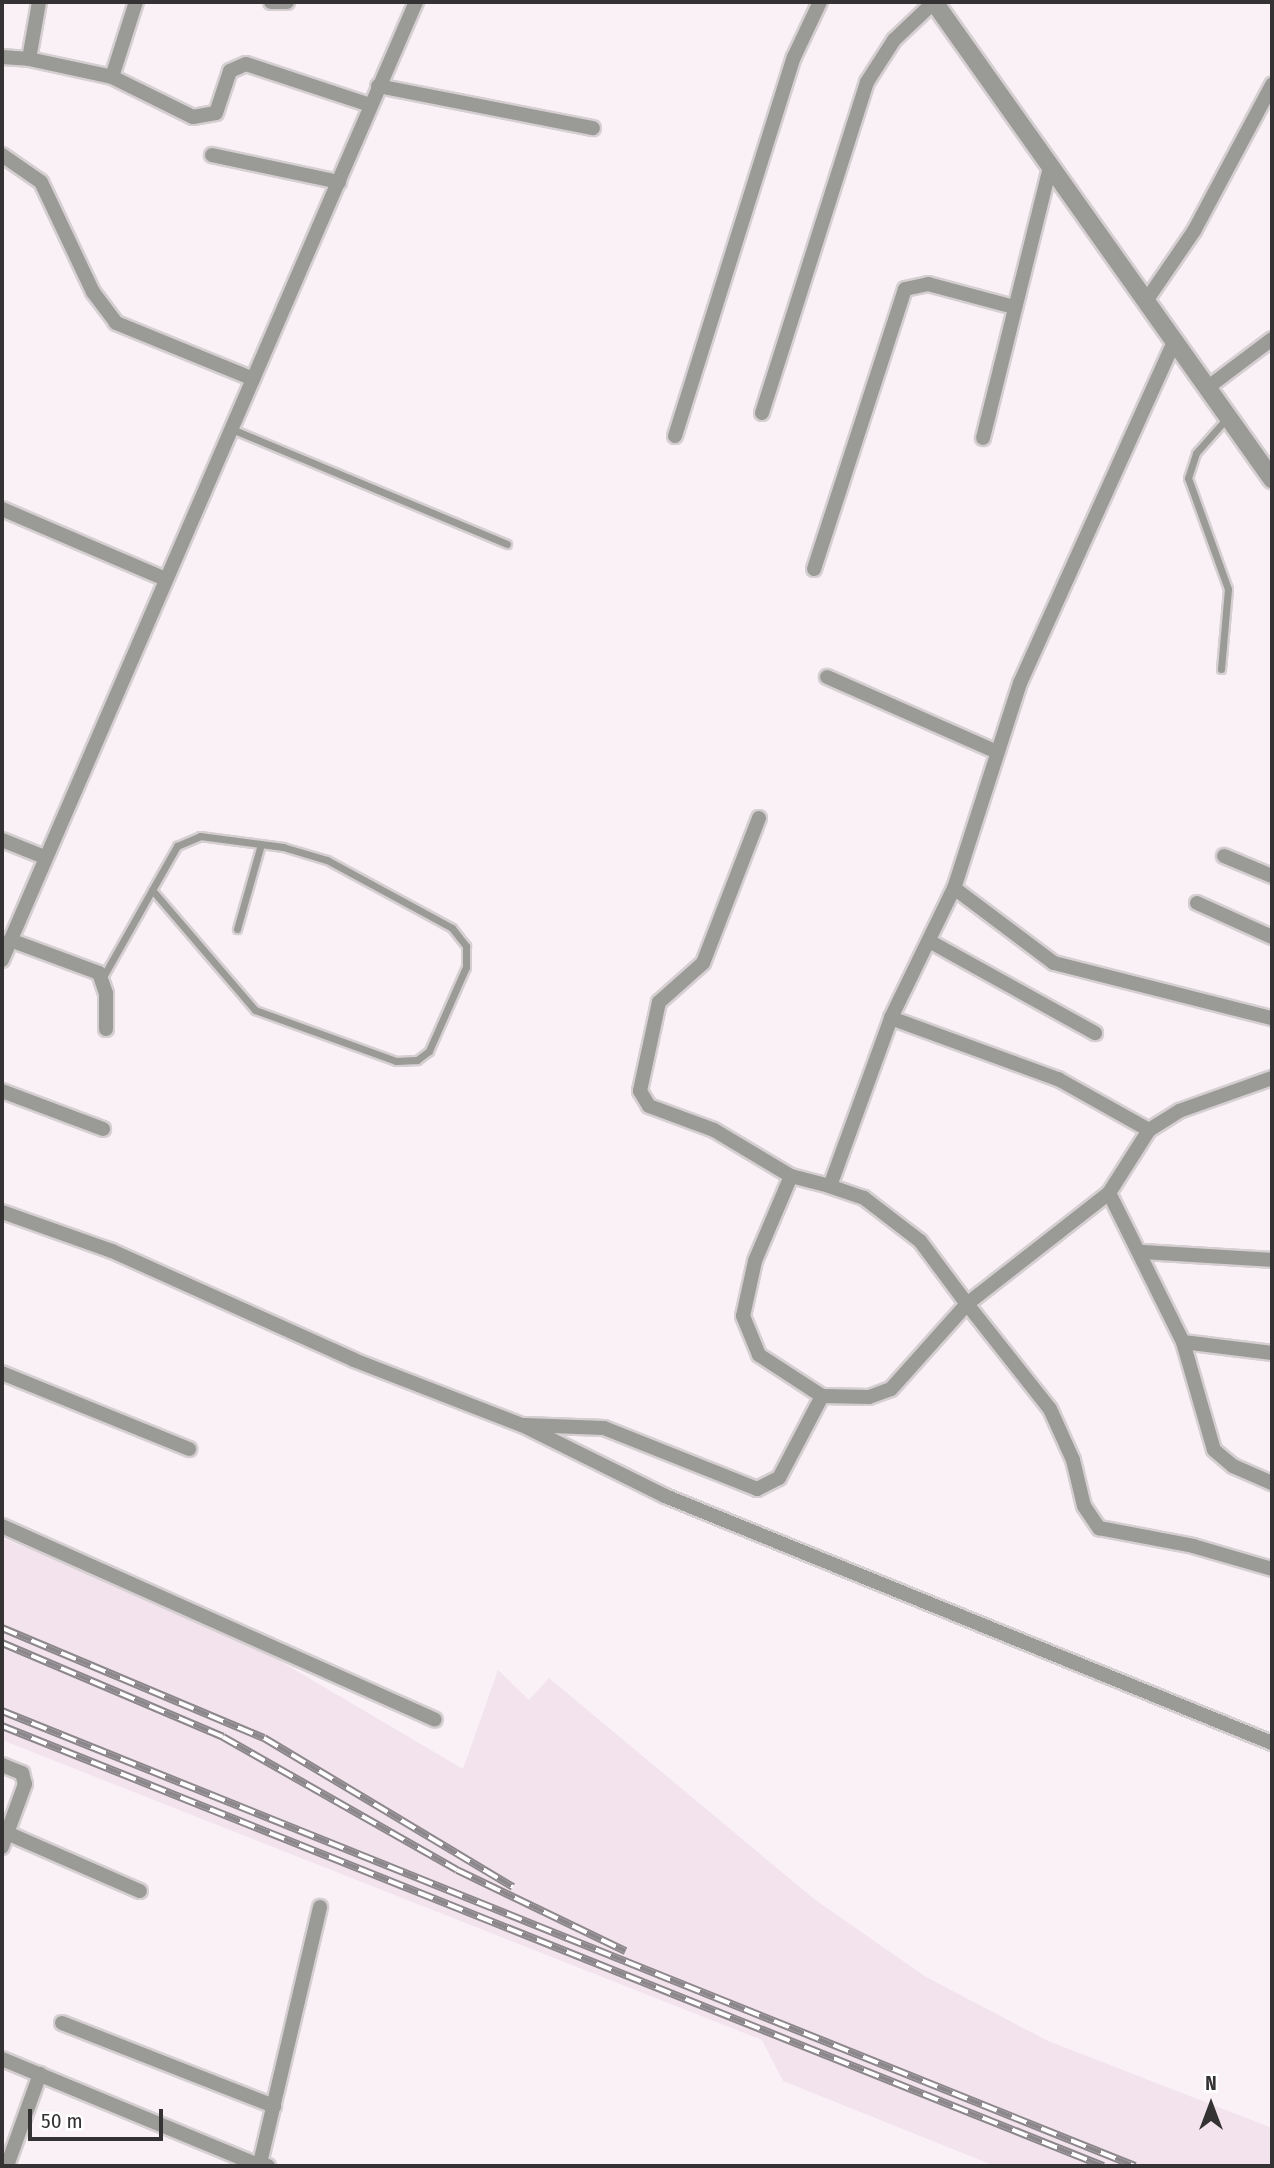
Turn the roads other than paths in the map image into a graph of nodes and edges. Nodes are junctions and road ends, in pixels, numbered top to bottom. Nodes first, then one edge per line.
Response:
1 (39, 2) edge
2 (135, 2) edge
3 (271, 2) edge
4 (287, 2) edge
5 (416, 2) edge
6 (820, 2) edge
7 (934, 2) edge
8 (2, 57) edge
9 (29, 59) junction
10 (112, 77) junction
11 (1272, 85) edge
12 (378, 86) junction
13 (370, 105) junction
14 (593, 128) dead end
15 (2, 155) edge
16 (212, 155) dead end
17 (1050, 167) junction
18 (339, 181) junction
19 (1146, 301) junction
20 (1014, 307) junction
21 (1272, 339) edge
22 (1174, 342) junction
23 (253, 379) junction
24 (1207, 388) junction
25 (762, 413) dead end
26 (1228, 417) junction
27 (231, 429) junction
28 (676, 436) dead end
29 (984, 438) dead end
30 (1272, 479) edge
31 (2, 509) edge
32 (507, 544) dead end
33 (814, 569) dead end
34 (165, 579) junction
35 (1221, 669) dead end
36 (827, 677) dead end
37 (997, 752) junction
38 (759, 818) dead end
39 (2, 840) edge
40 (261, 844) junction
41 (44, 856) junction
42 (1224, 856) dead end
43 (1272, 876) edge
44 (954, 888) junction
45 (152, 890) junction
46 (1197, 902) dead end
47 (237, 929) dead end
48 (1272, 937) edge
49 (10, 940) junction
50 (929, 941) junction
51 (2, 960) edge
52 (103, 977) junction
53 (891, 1018) junction
54 (1272, 1018) edge
55 (106, 1029) dead end
56 (1095, 1033) dead end
57 (1272, 1078) edge
58 (2, 1091) edge
59 (103, 1129) dead end
60 (1149, 1130) junction
61 (792, 1176) junction
62 (830, 1186) junction
63 (1109, 1193) junction
64 (2, 1212) edge
65 (1142, 1252) junction
66 (1272, 1260) edge
67 (967, 1304) junction
68 (1183, 1342) junction
69 (1272, 1353) edge
70 (2, 1373) edge
71 (822, 1396) junction
72 (522, 1425) junction
73 (190, 1449) dead end
74 (1272, 1483) edge
75 (2, 1526) edge
76 (1272, 1569) edge
77 (435, 1720) dead end
78 (1272, 1743) edge
79 (2, 1765) edge
80 (4, 1840) edge
81 (140, 1891) dead end
82 (320, 1907) dead end
83 (62, 2024) dead end
84 (2, 2059) edge
85 (40, 2074) junction
86 (274, 2106) junction
87 (263, 2165) edge
88 (6, 2166) edge

1 - 9 street
2 - 10 street
3 - 4 street
5 - 12 street
6 - 28 street
7 - 17 street
7 - 25 street
8 - 9 street
9 - 10 street
10 - 13 street
11 - 19 street
12 - 13 street
12 - 14 street
13 - 18 street
15 - 23 street
16 - 18 street
17 - 19 street
17 - 20 street
18 - 23 street
19 - 22 street
20 - 29 street
20 - 33 street
21 - 24 street
22 - 24 street
22 - 37 street
23 - 27 street
24 - 26 street
26 - 30 street
26 - 35 lane
27 - 32 lane
27 - 34 street
31 - 34 street
34 - 41 street
36 - 37 street
37 - 44 street
38 - 61 street
39 - 41 street
40 - 45 lane
40 - 45 lane
40 - 47 lane
41 - 49 street
42 - 43 street
44 - 50 street
44 - 54 street
45 - 52 lane
46 - 48 street
49 - 51 street
49 - 52 street
50 - 53 street
50 - 56 street
52 - 55 street
53 - 60 street
53 - 62 street
57 - 60 street
58 - 59 street
60 - 63 street
61 - 62 street
61 - 71 street
62 - 67 street
63 - 65 street
63 - 67 street
64 - 72 street
65 - 66 street
65 - 68 street
67 - 71 street
67 - 76 street
68 - 69 street
68 - 74 street
70 - 73 street
71 - 72 street
72 - 78 street
75 - 77 street
79 - 80 street
80 - 81 street
82 - 86 street
83 - 86 street
84 - 85 street
85 - 87 street
85 - 88 street
86 - 87 street

